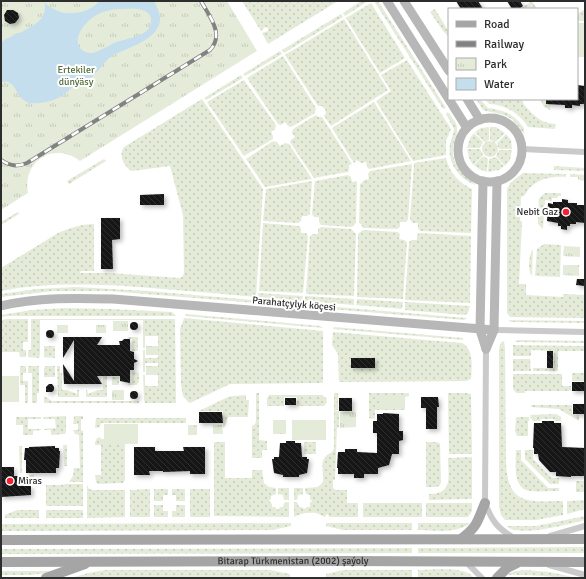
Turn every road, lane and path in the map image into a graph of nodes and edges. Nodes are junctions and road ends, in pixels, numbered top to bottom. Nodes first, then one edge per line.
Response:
1 (387, 1) edge
2 (404, 1) edge
3 (448, 69) edge
4 (448, 98) edge
5 (449, 100) edge
6 (468, 100) edge
7 (480, 120) junction
8 (467, 128) junction
9 (522, 149) junction
10 (585, 152) edge
11 (483, 181) junction
12 (497, 181) junction
13 (1, 306) edge
14 (480, 330) junction
15 (494, 330) junction
16 (585, 332) edge
17 (486, 349) junction
18 (486, 503) junction
19 (585, 526) edge
20 (461, 539) junction
21 (515, 539) junction
22 (540, 539) junction
23 (585, 539) edge
24 (1, 540) edge
25 (92, 561) junction
26 (465, 561) junction
27 (1, 562) edge
28 (520, 562) junction
29 (538, 562) junction
30 (585, 562) edge
31 (585, 575) edge
32 (46, 578) edge
33 (482, 578) edge
34 (497, 578) edge

1 - 4 street
2 - 3 street
5 - 8 street
6 - 7 street
7 - 8 street
7 - 9 street
8 - 11 street
9 - 10 street
9 - 12 street
11 - 12 street
11 - 14 street
12 - 15 street
13 - 14 street, Parahatçylyk köçesi
14 - 15 street, Parahatçylyk köçesi
14 - 17 street
15 - 16 street, Parahatçylyk köçesi
15 - 17 street
17 - 18 street
18 - 20 main road
18 - 21 street
19 - 22 street
20 - 21 main road
20 - 24 main road
21 - 22 main road
22 - 23 main road
25 - 26 main road, Bitarap Türkmenistan (2002) şaýoly
25 - 27 main road, Bitarap Türkmenistan (2002) şaýoly
25 - 32 main road
26 - 28 main road, Bitarap Türkmenistan (2002) şaýoly
26 - 33 street
28 - 29 main road, Bitarap Türkmenistan (2002) şaýoly
28 - 34 main road
29 - 30 main road, Bitarap Türkmenistan (2002) şaýoly
29 - 31 street

